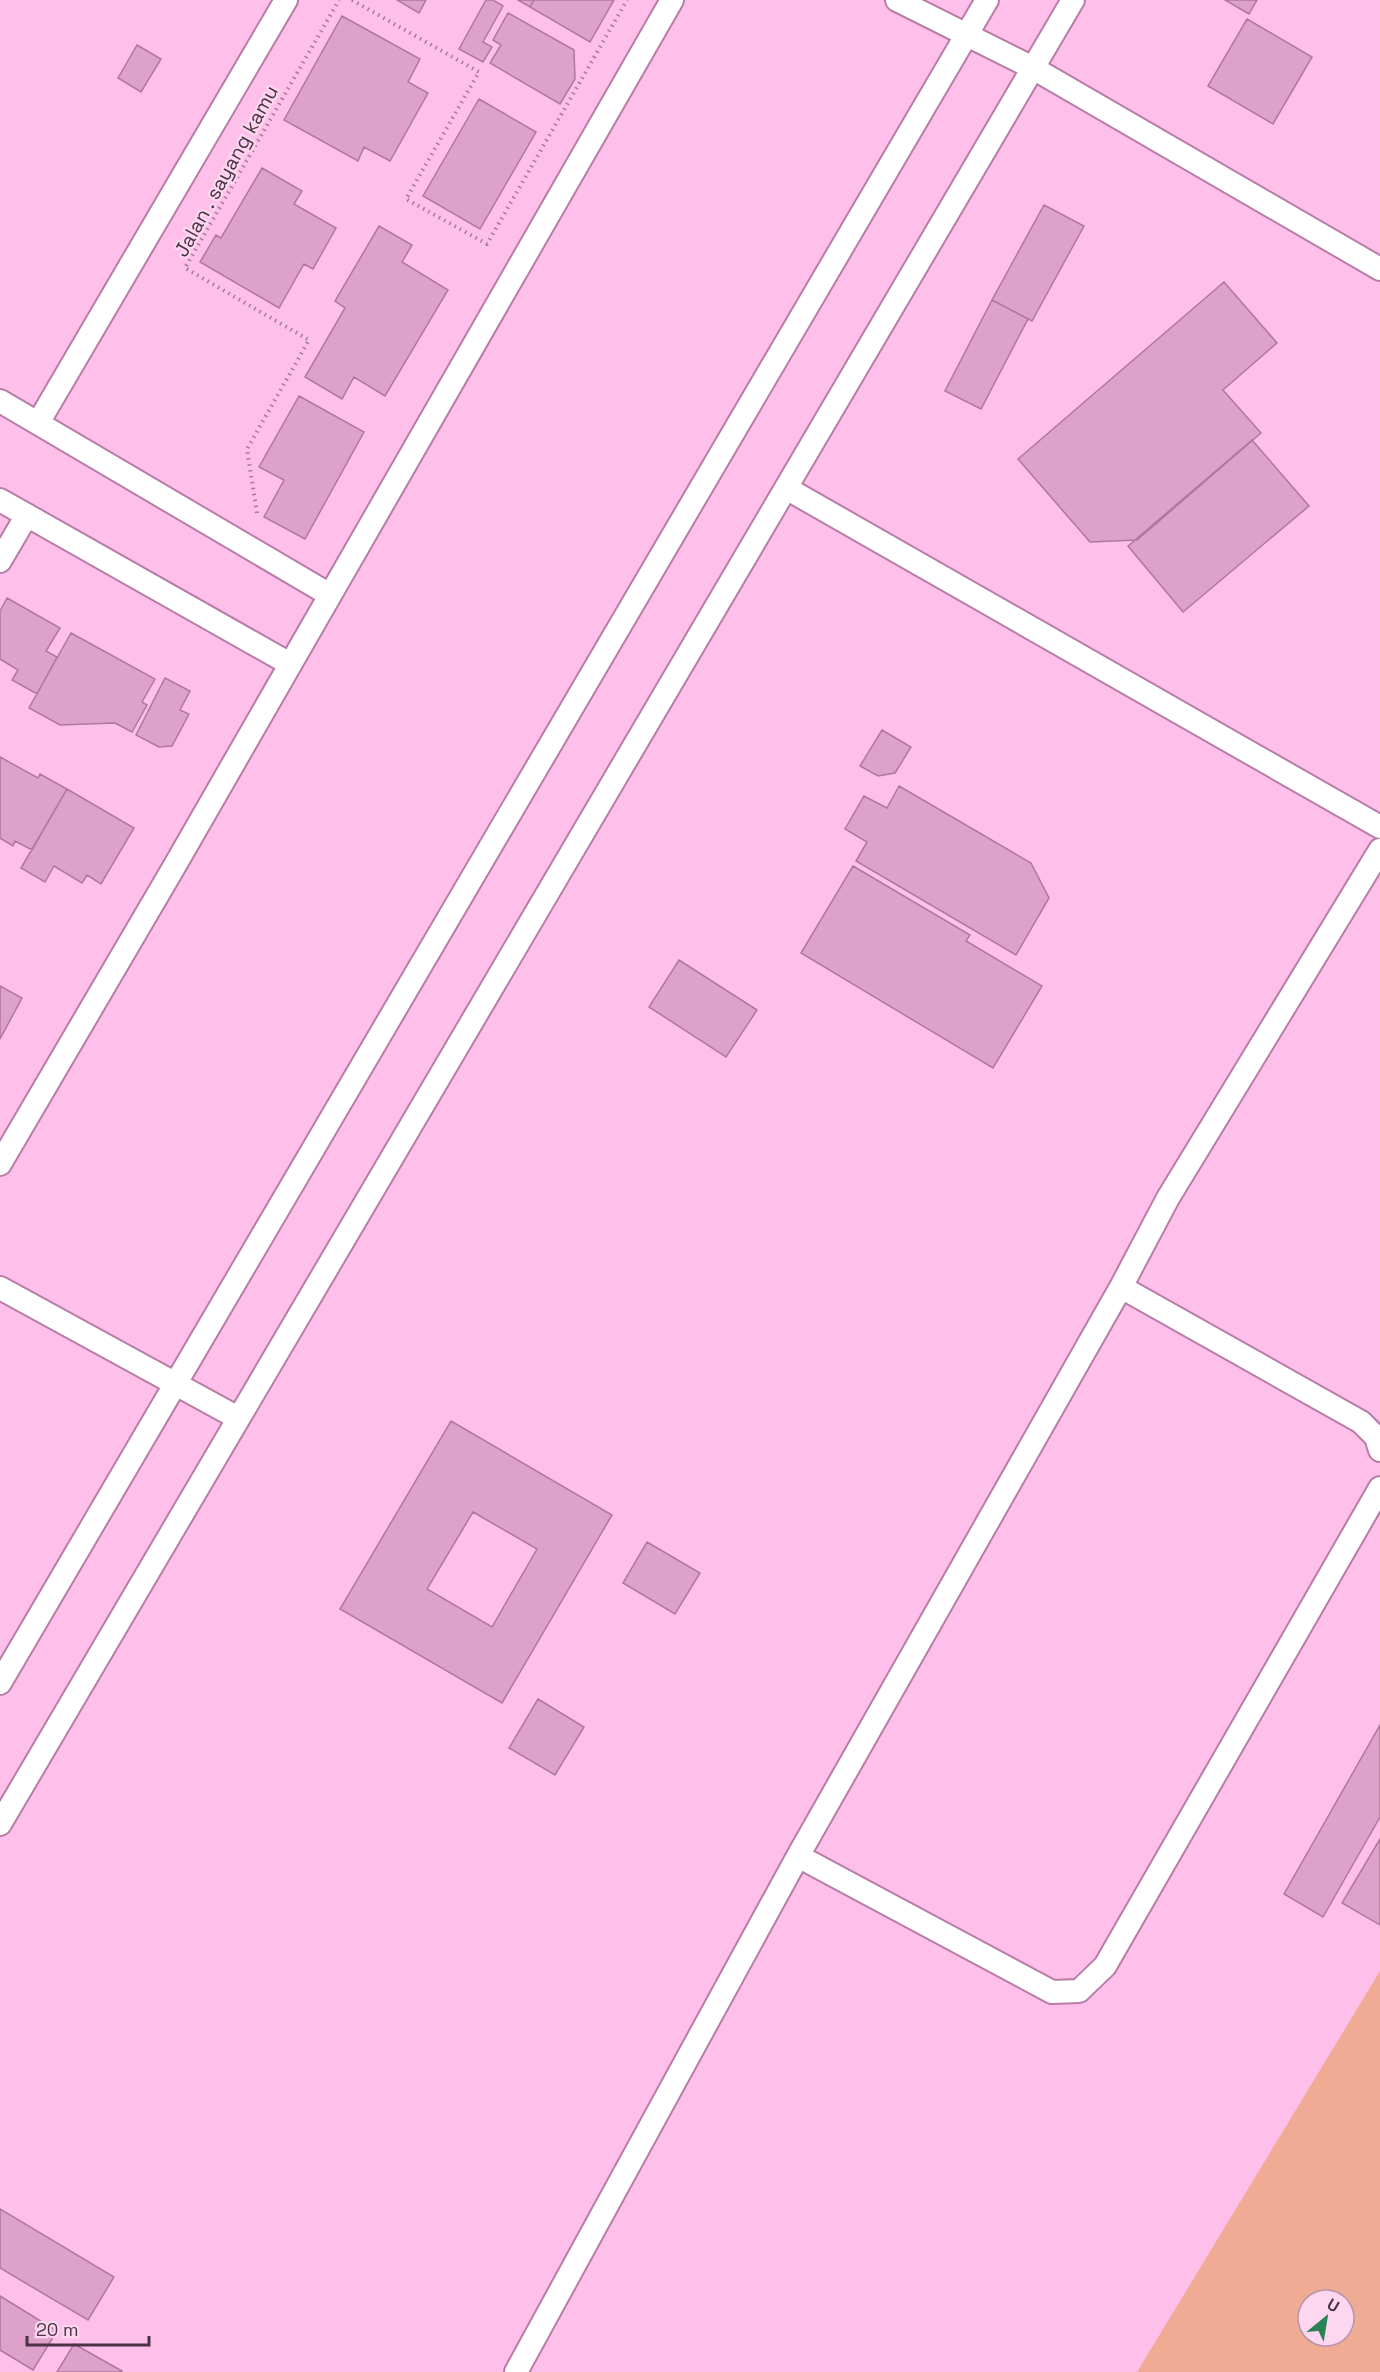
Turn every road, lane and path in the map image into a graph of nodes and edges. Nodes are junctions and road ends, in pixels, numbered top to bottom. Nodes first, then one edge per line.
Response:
1 (286, 0) edge
2 (339, 0) edge
3 (352, 0) edge
4 (627, 0) edge
5 (672, 0) edge
6 (897, 0) edge
7 (987, 0) edge
8 (1073, 0) edge
9 (966, 35) junction
10 (1033, 68) junction
11 (1380, 268) edge
12 (0, 401) edge
13 (38, 423) junction
14 (786, 488) junction
15 (0, 500) edge
16 (257, 514) dead end
17 (27, 515) junction
18 (0, 561) edge
19 (330, 595) junction
20 (290, 664) junction
21 (1380, 827) edge
22 (1380, 850) edge
23 (0, 1164) edge
24 (1121, 1287) junction
25 (0, 1288) edge
26 (176, 1384) junction
27 (238, 1418) junction
28 (1380, 1450) edge
29 (1380, 1488) edge
30 (0, 1683) edge
31 (0, 1824) edge
32 (798, 1856) junction
33 (516, 2372) edge

1 - 13 lane
2 - 16 path, Jalan . sayang kamu
3 - 4 path
5 - 19 lane
6 - 9 lane
7 - 9 lane
8 - 10 lane
9 - 10 lane
9 - 26 lane
10 - 11 lane
10 - 14 lane
12 - 13 lane
13 - 19 lane
14 - 21 lane
14 - 27 lane
15 - 17 lane
17 - 18 lane
17 - 20 lane
19 - 20 lane
20 - 23 lane
22 - 24 lane
24 - 28 lane
24 - 32 lane
25 - 26 lane
26 - 27 lane
26 - 30 lane
27 - 31 lane
29 - 32 lane
32 - 33 lane

